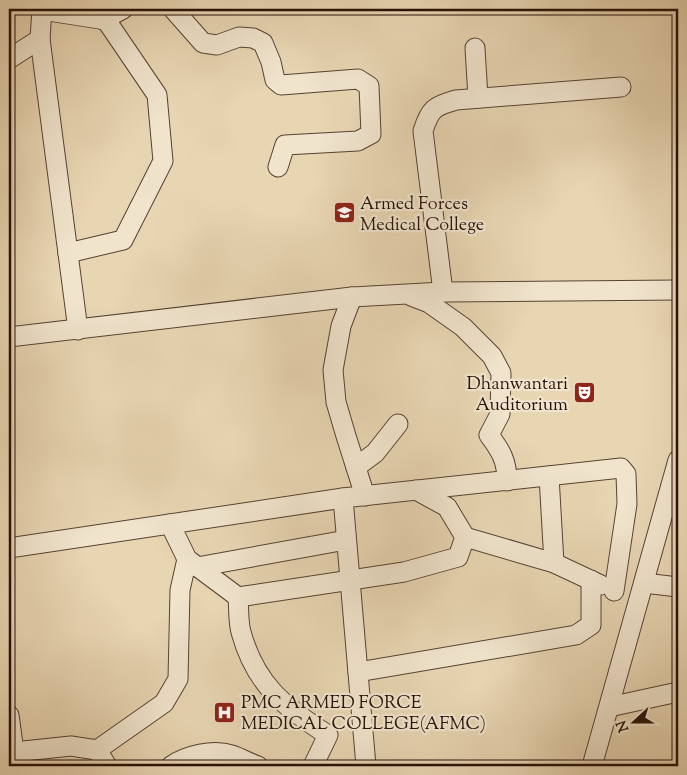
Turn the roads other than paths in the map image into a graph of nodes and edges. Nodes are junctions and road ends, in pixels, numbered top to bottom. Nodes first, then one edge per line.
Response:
1 (42, 9) edge
2 (123, 9) edge
3 (173, 9) edge
4 (103, 20) junction
5 (40, 39) junction
6 (475, 48) dead end
7 (9, 59) edge
8 (620, 87) dead end
9 (478, 98) junction
10 (278, 167) dead end
11 (68, 253) junction
12 (678, 290) edge
13 (443, 292) junction
14 (406, 294) junction
15 (352, 298) junction
16 (78, 330) junction
17 (9, 337) edge
18 (398, 424) dead end
19 (678, 460) edge
20 (356, 467) junction
21 (549, 476) junction
22 (507, 481) junction
23 (416, 490) junction
24 (365, 496) junction
25 (343, 498) junction
26 (170, 524) junction
27 (465, 537) junction
28 (346, 540) junction
29 (9, 548) edge
30 (192, 563) junction
31 (554, 563) junction
32 (350, 580) junction
33 (591, 580) junction
34 (644, 583) junction
35 (678, 587) edge
36 (614, 591) junction
37 (238, 597) junction
38 (638, 603) junction
39 (358, 672) junction
40 (678, 692) edge
41 (609, 707) junction
42 (9, 715) edge
43 (97, 750) junction
44 (15, 759) edge
45 (107, 766) edge
46 (171, 766) edge
47 (258, 766) edge
48 (313, 766) edge
49 (366, 766) edge
50 (592, 766) edge

1 - 4 street
1 - 5 street
2 - 4 street
3 - 10 street
4 - 11 street
5 - 7 street
5 - 11 street
6 - 9 street
8 - 9 street
9 - 13 street
11 - 16 street
12 - 13 street
13 - 14 street
14 - 15 street
14 - 22 street
15 - 16 street
15 - 20 street
16 - 17 street
18 - 20 street
19 - 34 street
20 - 24 street
21 - 22 street
21 - 31 street
21 - 36 street
22 - 23 street
23 - 24 street
23 - 27 street
24 - 25 street
25 - 26 street
25 - 28 street
26 - 29 street
26 - 30 street
27 - 31 street
27 - 32 street
28 - 30 street
28 - 32 street
30 - 37 street
30 - 43 street
31 - 33 street
32 - 37 street
32 - 39 street
33 - 36 street
33 - 39 street
34 - 35 street
34 - 38 street
36 - 38 street
37 - 48 street
38 - 41 street
39 - 49 street
40 - 41 street
41 - 50 street
42 - 44 street
43 - 44 street
43 - 45 street
46 - 47 street

